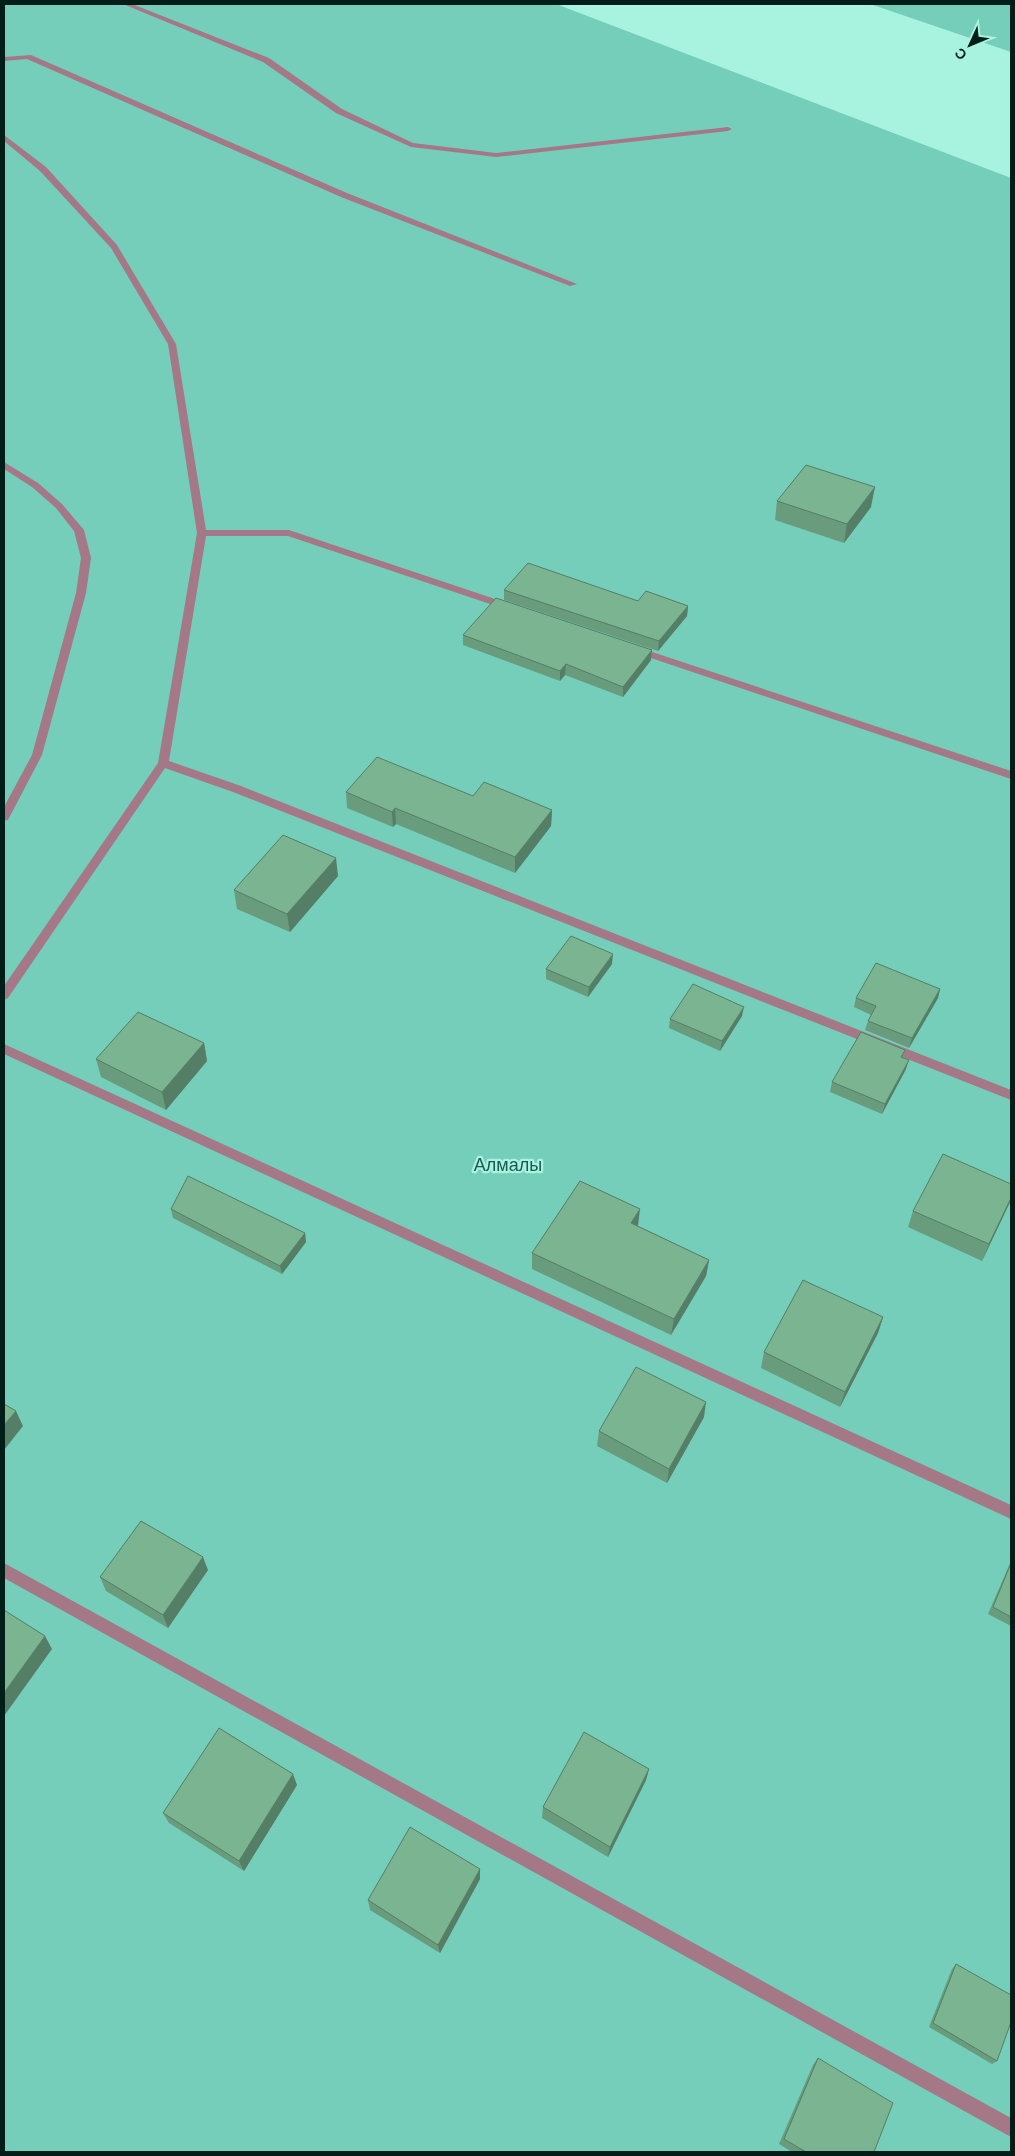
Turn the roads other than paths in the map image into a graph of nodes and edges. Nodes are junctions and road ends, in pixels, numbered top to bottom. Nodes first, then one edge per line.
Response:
1 (126, 4) edge
2 (4, 59) edge
3 (728, 129) dead end
4 (4, 137) edge
5 (573, 284) dead end
6 (4, 465) edge
7 (202, 533) junction
8 (523, 611) edge
9 (626, 646) edge
10 (162, 763) junction
11 (1011, 775) edge
12 (4, 817) edge
13 (4, 994) edge
14 (4, 1049) edge
15 (1011, 1094) edge
16 (1011, 1512) edge
17 (4, 1570) edge
18 (1011, 2128) edge

1 - 3 street
2 - 5 street
4 - 7 street
6 - 12 street
7 - 8 street
7 - 10 street
9 - 11 street
10 - 13 street
10 - 15 street
14 - 16 street
17 - 18 street

